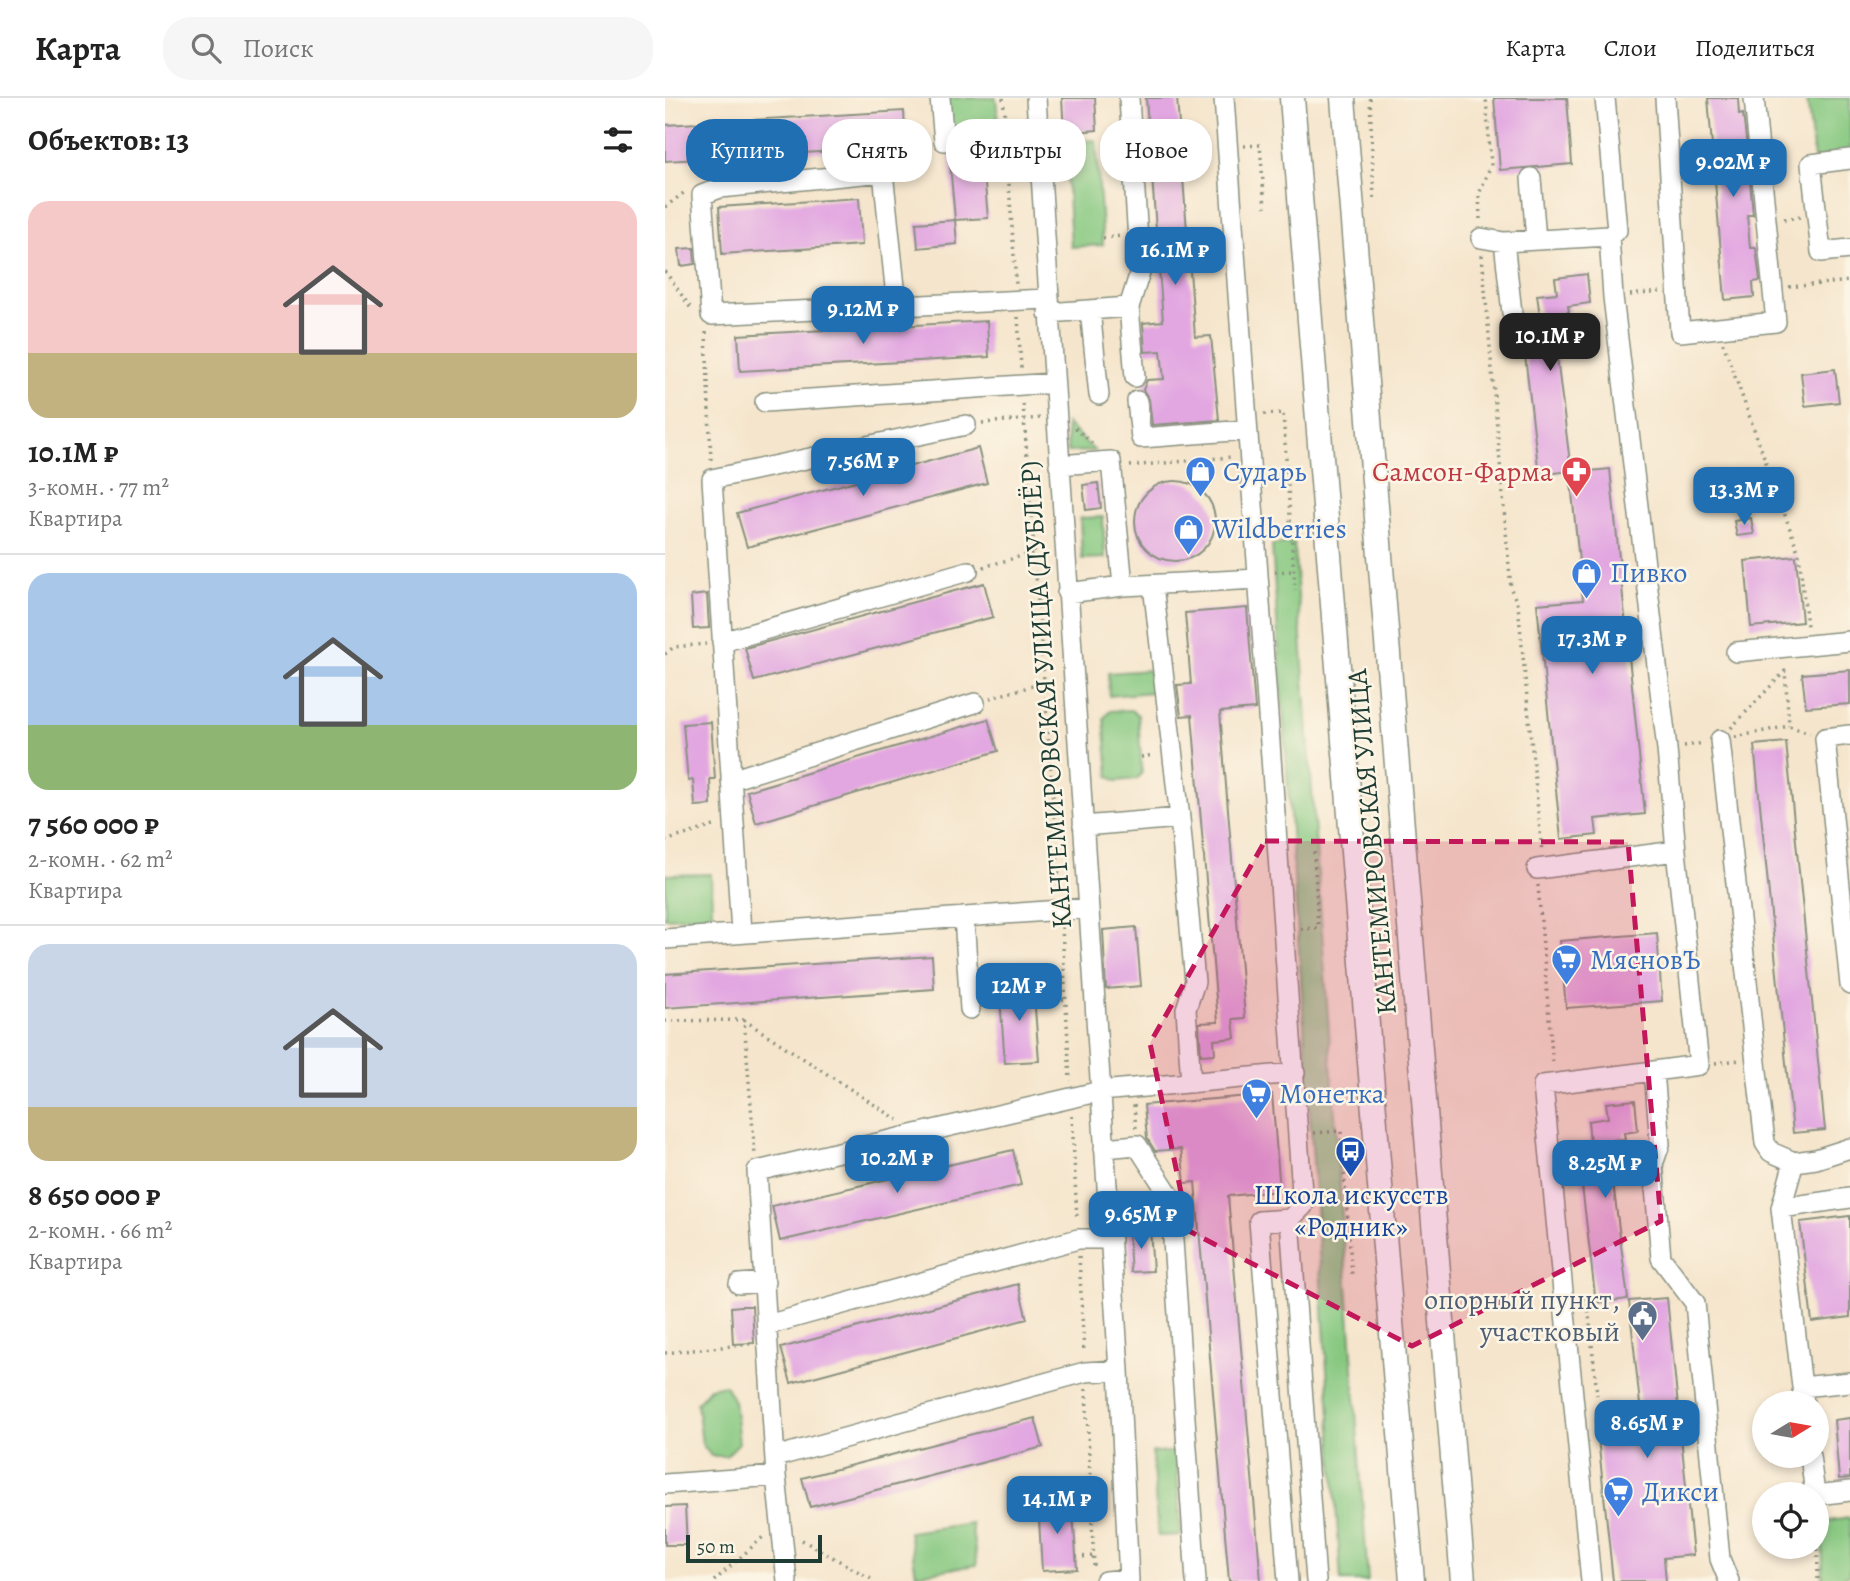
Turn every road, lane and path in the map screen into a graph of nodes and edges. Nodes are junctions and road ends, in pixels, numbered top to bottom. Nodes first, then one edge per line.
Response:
1 (940, 98) edge
2 (1003, 98) edge
3 (1036, 98) edge
4 (1129, 98) edge
5 (1224, 98) edge
6 (1292, 98) edge
7 (1343, 98) edge
8 (1370, 98) edge
9 (1486, 98) edge
10 (1605, 98) edge
11 (1665, 98) edge
12 (1754, 98) edge
13 (1005, 119) edge
14 (946, 141) edge
15 (1260, 145) dead end
16 (1850, 159) edge
17 (1531, 178) dead end
18 (1009, 182) edge
19 (1374, 199) dead end
20 (1265, 207) dead end
21 (1817, 215) junction
22 (1766, 222) junction
23 (1609, 236) junction
24 (1481, 238) junction
25 (1536, 240) junction
26 (1504, 242) junction
27 (1850, 248) edge
28 (665, 271) edge
29 (1850, 281) edge
30 (1807, 285) dead end
31 (1676, 290) junction
32 (1613, 296) junction
33 (1017, 301) junction
34 (897, 306) junction
35 (1048, 306) junction
36 (1129, 307) junction
37 (1090, 310) junction
38 (693, 312) dead end
39 (1512, 313) dead end
40 (700, 323) dead end
41 (1717, 328) junction
42 (1135, 377) dead end
43 (1053, 383) junction
44 (1022, 385) junction
45 (1099, 395) dead end
46 (1137, 401) dead end
47 (765, 402) dead end
48 (1283, 413) dead end
49 (1025, 419) junction
50 (966, 425) joint
51 (1072, 425) dead end
52 (1246, 430) junction
53 (1240, 456) dead end
54 (1059, 465) junction
55 (1107, 465) junction
56 (712, 480) junction
57 (1036, 552) junction
58 (968, 571) joint
59 (1258, 579) junction
60 (1153, 585) junction
61 (1123, 586) junction
62 (1295, 590) dead end
63 (1067, 593) junction
64 (1850, 641) edge
65 (722, 642) junction
66 (1809, 646) junction
67 (1735, 652) dead end
68 (665, 654) edge
69 (1047, 682) junction
70 (975, 703) joint
71 (1790, 726) junction
72 (1850, 735) edge
73 (1825, 738) junction
74 (1720, 740) junction
75 (1667, 749) junction
76 (731, 780) junction
77 (1180, 818) junction
78 (734, 820) junction
79 (1083, 826) junction
80 (665, 841) edge
81 (1676, 851) junction
82 (1314, 852) dead end
83 (1540, 869) junction
84 (1088, 908) junction
85 (1061, 909) junction
86 (964, 917) junction
87 (1318, 928) dead end
88 (741, 932) junction
89 (665, 939) edge
90 (1850, 985) edge
91 (1066, 999) junction
92 (1034, 1002) dead end
93 (970, 1009) dead end
94 (744, 1020) junction
95 (665, 1021) edge
96 (1756, 1058) junction
97 (1699, 1065) junction
98 (1654, 1071) junction
99 (1295, 1073) junction
100 (1191, 1083) junction
101 (1554, 1084) junction
102 (1101, 1091) junction
103 (1071, 1098) junction
104 (918, 1133) junction
105 (1298, 1134) junction
106 (1850, 1148) edge
107 (1104, 1149) junction
108 (1794, 1162) junction
109 (757, 1171) junction
110 (1850, 1198) edge
111 (1781, 1208) junction
112 (1290, 1219) junction
113 (1111, 1238) junction
114 (1078, 1239) junction
115 (1352, 1276) dead end
116 (765, 1282) junction
117 (739, 1284) dead end
118 (768, 1334) junction
119 (665, 1353) edge
120 (1119, 1370) junction
121 (1085, 1372) junction
122 (1850, 1382) edge
123 (1803, 1391) edge
124 (1817, 1391) edge
125 (775, 1467) junction
126 (665, 1484) edge
127 (1850, 1491) edge
128 (1829, 1493) edge
129 (781, 1526) junction
130 (1095, 1556) junction
131 (1076, 1557) dead end
132 (1818, 1559) edge
133 (1099, 1575) edge
134 (1129, 1580) edge
135 (714, 1581) edge
136 (787, 1581) edge
137 (875, 1581) edge
138 (1196, 1581) edge
139 (1288, 1581) edge
140 (1316, 1581) edge
141 (1412, 1581) edge
142 (1463, 1581) edge
143 (1591, 1581) edge
144 (1729, 1581) edge
145 (1818, 1581) edge

1 - 14 street
2 - 13 path
3 - 35 street, КАНТЕМИРОВСКАЯ УЛИЦА (ДУБЛЁР)
4 - 36 street
5 - 52 street
6 - 141 main road, КАНТЕМИРОВСКАЯ УЛИЦА
7 - 142 main road, КАНТЕМИРОВСКАЯ УЛИЦА
8 - 19 path
9 - 24 path
10 - 23 street
11 - 31 street
12 - 22 street
15 - 20 path
16 - 21 street
17 - 25 street
18 - 33 path
21 - 22 path
21 - 27 street
22 - 41 street
23 - 25 street
23 - 32 street
24 - 26 street
24 - 83 path
25 - 26 street
26 - 39 street
28 - 38 path
29 - 30 path
31 - 32 path
31 - 41 street
32 - 75 street
33 - 34 street
33 - 35 street
33 - 44 path
34 - 34 street
35 - 37 street
35 - 43 street, КАНТЕМИРОВСКАЯ УЛИЦА (ДУБЛЁР)
36 - 37 street
36 - 42 street
37 - 45 street
40 - 56 path
41 - 66 path
43 - 44 street
43 - 54 street, КАНТЕМИРОВСКАЯ УЛИЦА (ДУБЛЁР)
44 - 47 street
44 - 49 path
46 - 52 street
48 - 62 path
49 - 50 path
49 - 57 path
50 - 56 street
51 - 55 path
52 - 59 street
53 - 55 path
54 - 55 street
54 - 63 street, КАНТЕМИРОВСКАЯ УЛИЦА (ДУБЛЁР)
55 - 61 street
56 - 65 street
57 - 58 path
57 - 69 path
58 - 65 street
59 - 60 street
59 - 99 street
60 - 61 street
60 - 77 street
61 - 63 street
63 - 79 street, КАНТЕМИРОВСКАЯ УЛИЦА (ДУБЛЁР)
64 - 66 street
65 - 68 path
65 - 76 street
66 - 67 street
69 - 70 path
69 - 85 path
70 - 76 street
71 - 73 path
71 - 74 path
71 - 74 path
72 - 73 street
73 - 90 street
74 - 75 path
74 - 96 street
75 - 81 street
76 - 78 street
77 - 79 street
77 - 100 street
78 - 80 path
78 - 88 street
79 - 84 street, КАНТЕМИРОВСКАЯ УЛИЦА (ДУБЛЁР)
81 - 83 street
81 - 97 street
82 - 87 path
83 - 101 path
84 - 85 street
84 - 102 street, КАНТЕМИРОВСКАЯ УЛИЦА (ДУБЛЁР)
85 - 86 street
85 - 91 path
86 - 88 street
86 - 93 street
88 - 89 street
91 - 92 path
91 - 103 path
94 - 95 path
94 - 104 path
94 - 109 path
96 - 97 path
96 - 108 street
97 - 98 street
98 - 101 street
98 - 144 street
99 - 100 street
99 - 105 street
100 - 102 street
101 - 143 street
102 - 103 street
102 - 107 street, КАНТЕМИРОВСКАЯ УЛИЦА (ДУБЛЁР)
103 - 104 street
103 - 114 path
104 - 109 street
105 - 112 street
105 - 115 path
106 - 108 street
107 - 113 street, КАНТЕМИРОВСКАЯ УЛИЦА (ДУБЛЁР)
107 - 138 street
108 - 111 street
109 - 116 street
110 - 111 street
111 - 123 street
112 - 139 street
112 - 140 street
113 - 114 street
113 - 120 street, КАНТЕМИРОВСКАЯ УЛИЦА (ДУБЛЁР)
114 - 118 street
114 - 121 path
116 - 117 street
116 - 118 street
118 - 119 path
118 - 125 street
120 - 121 street
120 - 134 street, КАНТЕМИРОВСКАЯ УЛИЦА (ДУБЛЁР)
121 - 125 street
121 - 130 path
122 - 124 street
125 - 126 street
125 - 129 street
127 - 128 street
129 - 135 path
129 - 136 street
129 - 137 path
130 - 131 path
130 - 133 path
132 - 145 path
133 - 134 street

